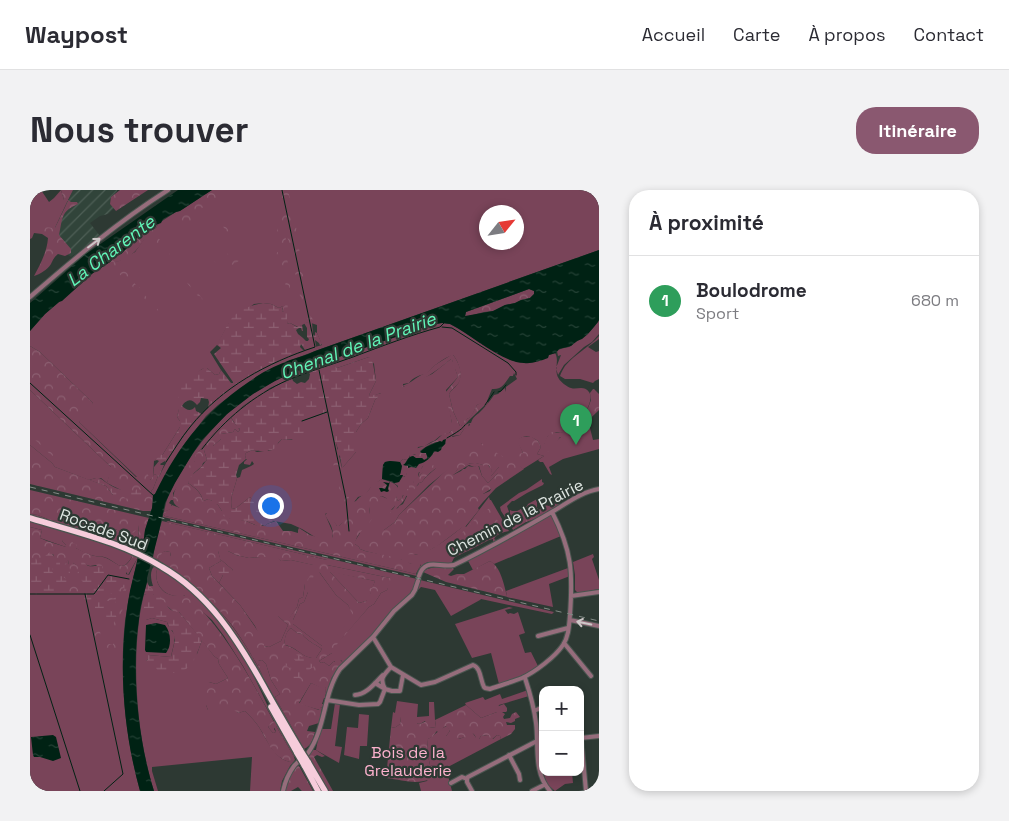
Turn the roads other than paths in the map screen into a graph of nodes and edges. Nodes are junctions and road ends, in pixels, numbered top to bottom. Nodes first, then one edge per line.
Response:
1 (168, 190) edge
2 (30, 297) edge
3 (599, 489) edge
4 (552, 512) junction
5 (30, 518) edge
6 (599, 592) edge
7 (571, 596) junction
8 (570, 620) junction
9 (599, 626) edge
10 (568, 628) junction
11 (538, 636) dead end
12 (373, 637) junction
13 (564, 643) junction
14 (391, 667) junction
15 (385, 674) junction
16 (403, 675) junction
17 (591, 676) dead end
18 (524, 678) junction
19 (374, 683) junction
20 (385, 688) junction
21 (355, 694) dead end
22 (327, 700) junction
23 (539, 708) edge
24 (534, 710) junction
25 (599, 736) edge
26 (584, 738) edge
27 (537, 740) junction
28 (510, 755) junction
29 (306, 764) junction
30 (584, 770) edge
31 (467, 779) junction
32 (520, 780) dead end
33 (451, 783) dead end
34 (544, 785) junction
35 (283, 791) edge
36 (318, 791) edge
37 (325, 791) edge
38 (472, 791) edge
39 (532, 791) edge
40 (550, 791) edge
41 (586, 791) edge

2 -> 1 street
3 - 4 street, Chemin de la Prairie
4 - 7 street
4 - 12 street, Chemin de la Prairie
5 - 29 highway, Rocade Sud, bridge
6 - 7 street
7 - 8 street
9 -> 8 street
8 - 10 street
10 - 11 street
10 - 13 street
12 - 14 street
12 - 22 street, Chemin de la Prairie
13 - 17 street
13 - 18 street
14 - 15 street
14 - 16 street
15 - 19 street
15 - 20 street
16 - 18 street
16 - 20 street
18 - 24 street
19 - 20 street
19 - 21 street
20 - 22 street
22 - 35 street, Chemin de la Prairie
23 - 24 street
24 - 27 street
25 - 26 street
27 - 28 street
27 - 34 street
28 - 31 street
28 - 32 street
29 - 36 highway
29 - 37 highway
30 - 41 street
31 - 33 street
31 - 38 street
34 - 39 street
34 - 40 street

